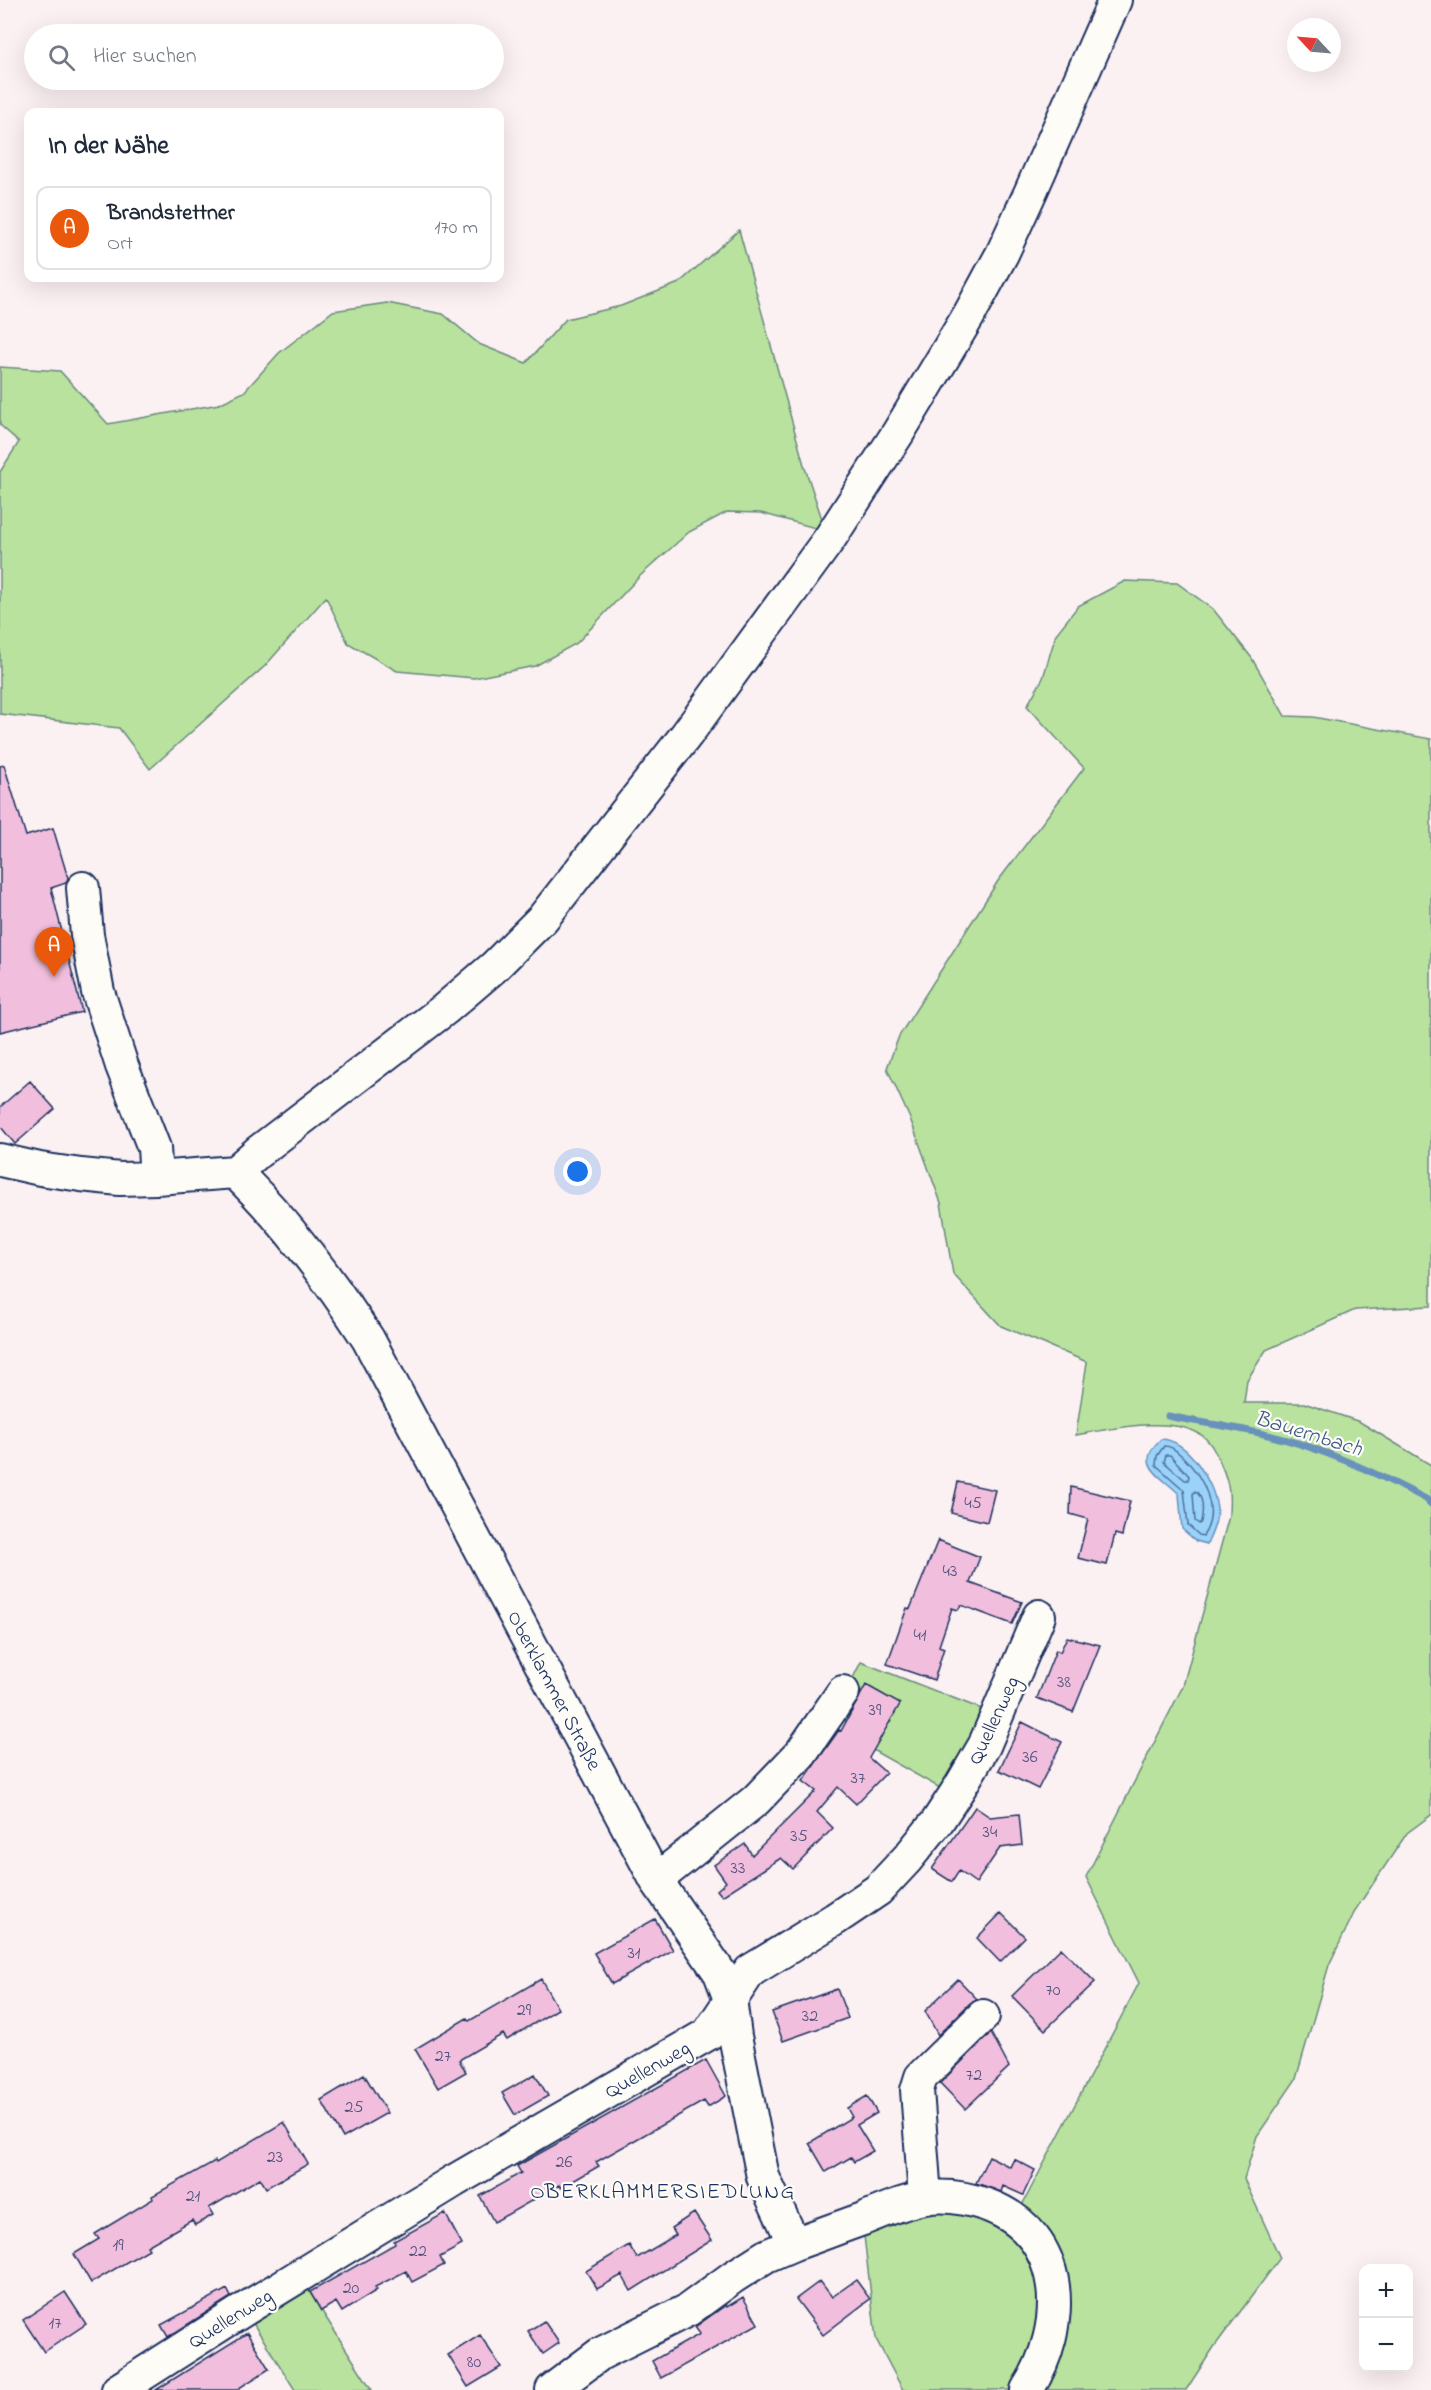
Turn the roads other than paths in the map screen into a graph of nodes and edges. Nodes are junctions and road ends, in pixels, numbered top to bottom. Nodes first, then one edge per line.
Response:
1 (1115, 0) edge
2 (83, 888) dead end
3 (0, 1160) edge
4 (235, 1172) junction
5 (156, 1178) junction
6 (1039, 1616) dead end
7 (843, 1692) dead end
8 (656, 1880) junction
9 (730, 1999) junction
10 (983, 2016) dead end
11 (925, 2197) junction
12 (794, 2244) junction
13 (118, 2390) edge
14 (552, 2390) edge
15 (1027, 2390) edge

1 - 4 street
2 - 5 street
3 - 5 street
4 - 5 street
4 - 8 street, Oberklammer Straße
6 - 9 street, Quellenweg
7 - 8 street
8 - 9 street, Oberklammer Straße
9 - 12 street, Oberklammer Straße
9 - 13 street, Quellenweg
10 - 11 street
11 - 12 street
11 - 15 street
12 - 14 street

